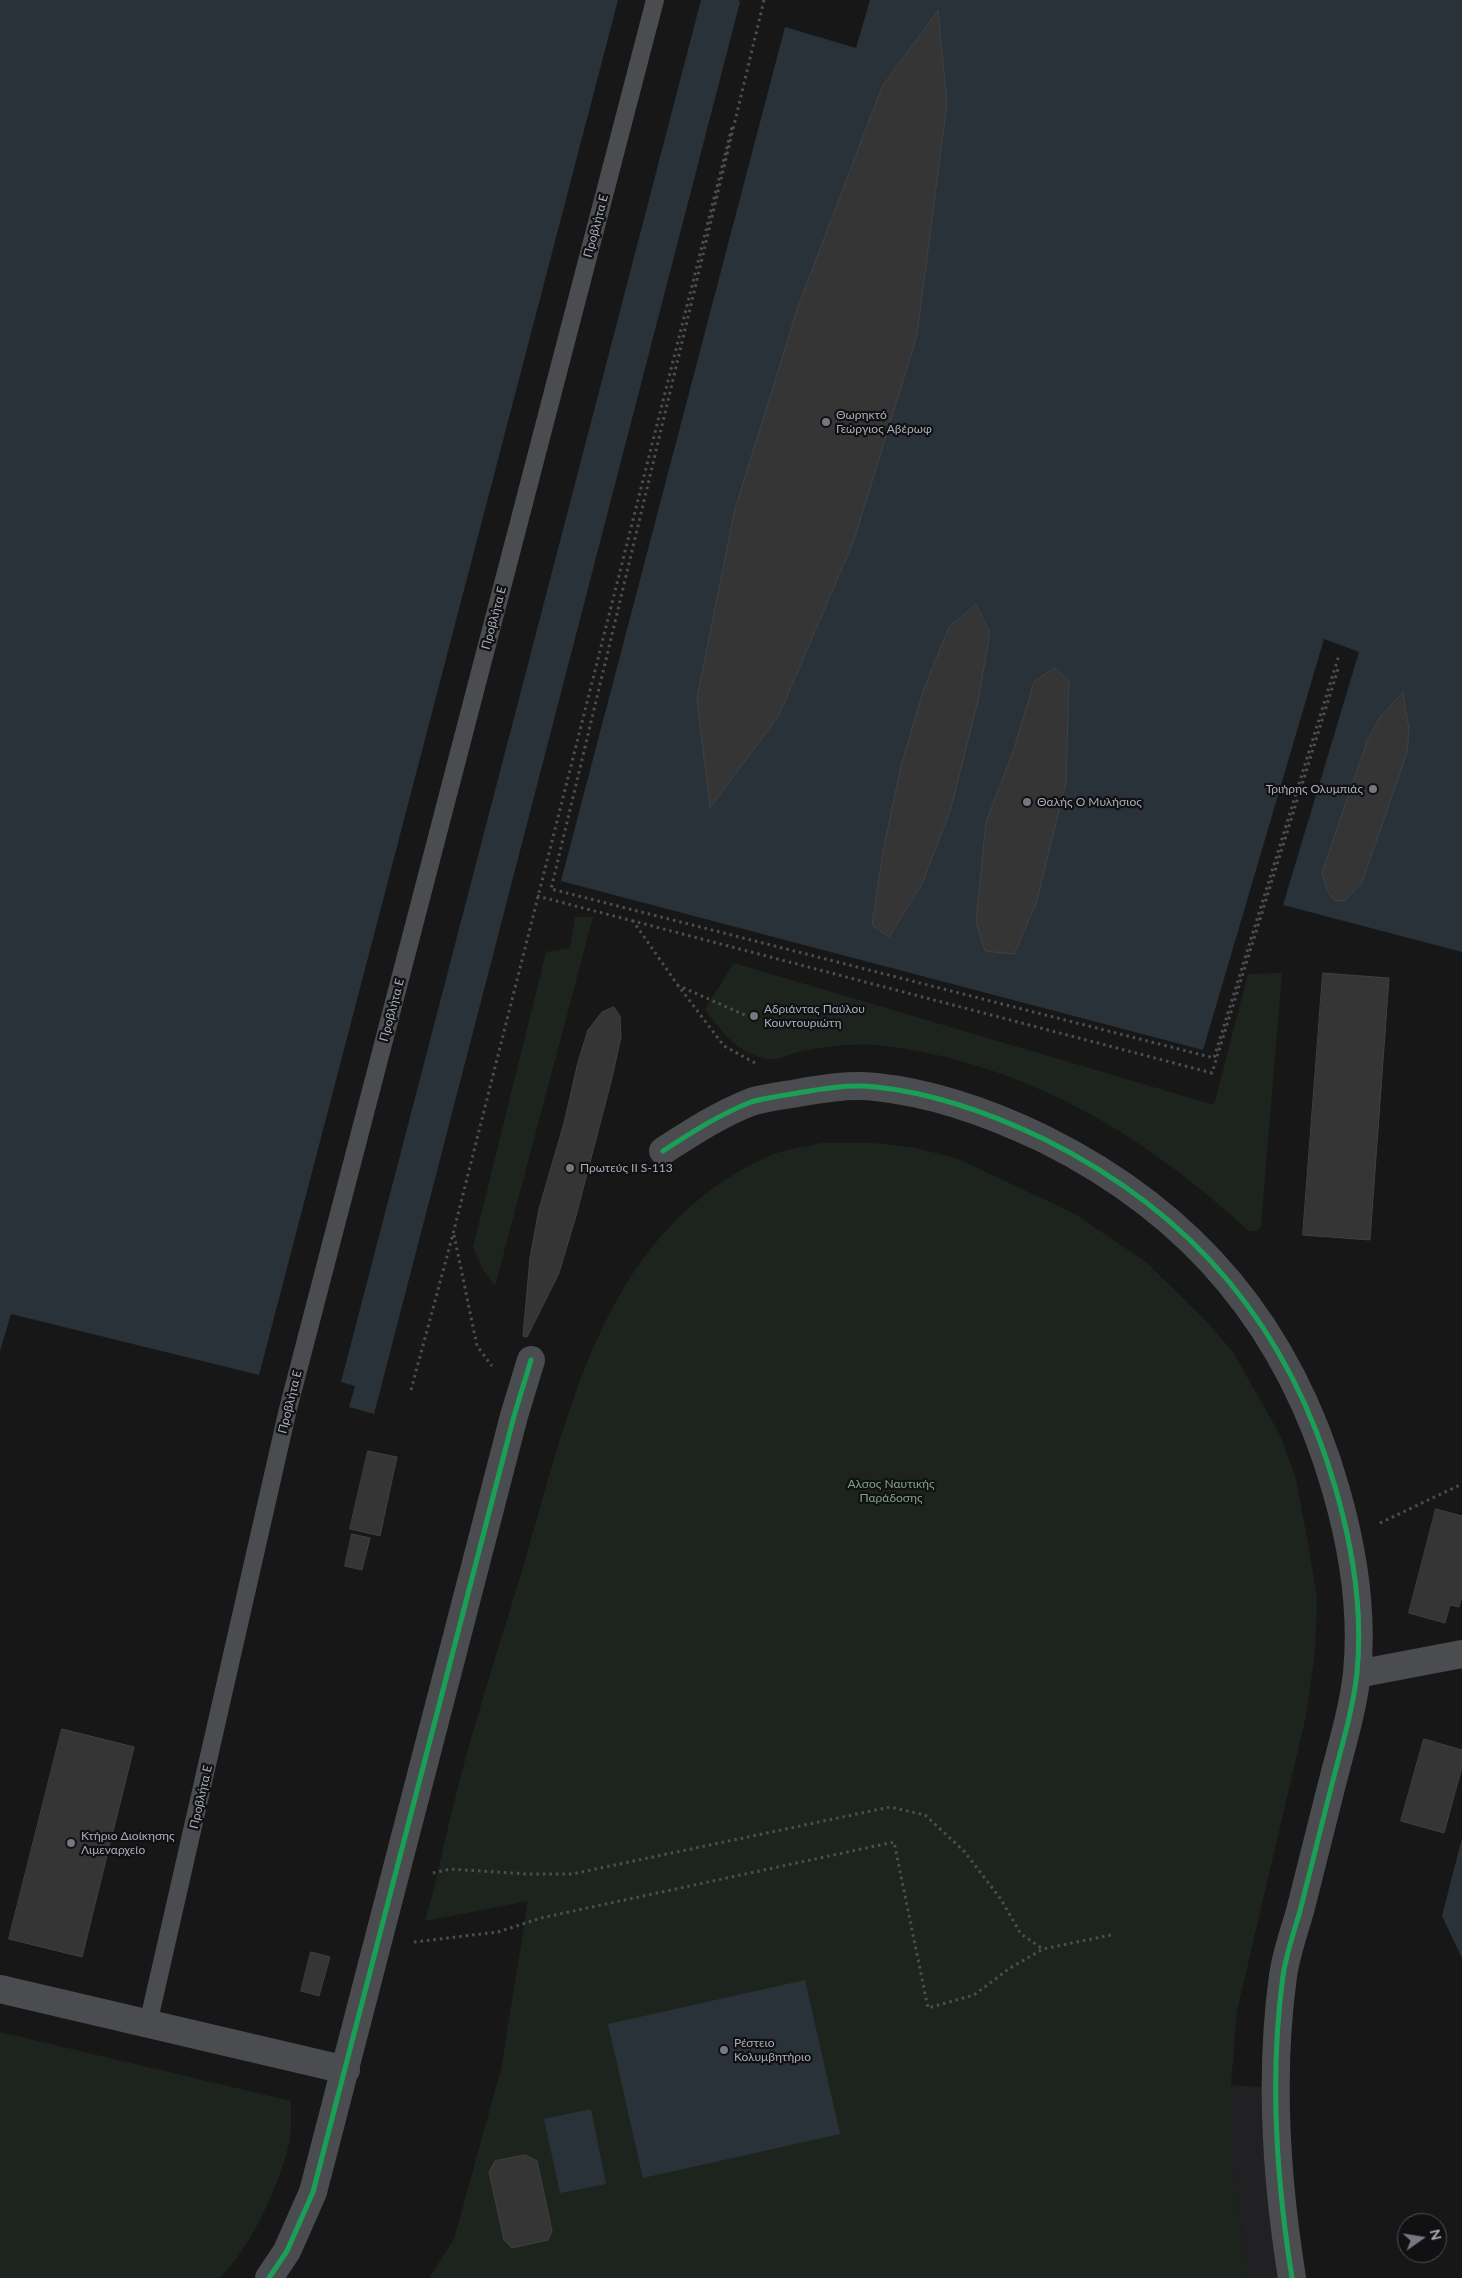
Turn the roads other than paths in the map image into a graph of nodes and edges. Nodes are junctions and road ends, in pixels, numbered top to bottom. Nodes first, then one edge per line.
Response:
1 (655, 0) edge
2 (663, 1151) dead end
3 (531, 1360) dead end
4 (1462, 1654) edge
5 (1356, 1674) junction
6 (0, 1990) edge
7 (148, 2024) junction
8 (346, 2070) junction
9 (269, 2278) edge
10 (1292, 2278) edge

1 - 7 lane, Προβλήτα E
2 - 5 street
3 - 8 street
4 - 5 street
5 - 10 street
6 - 7 street
7 - 8 street
8 - 9 street

